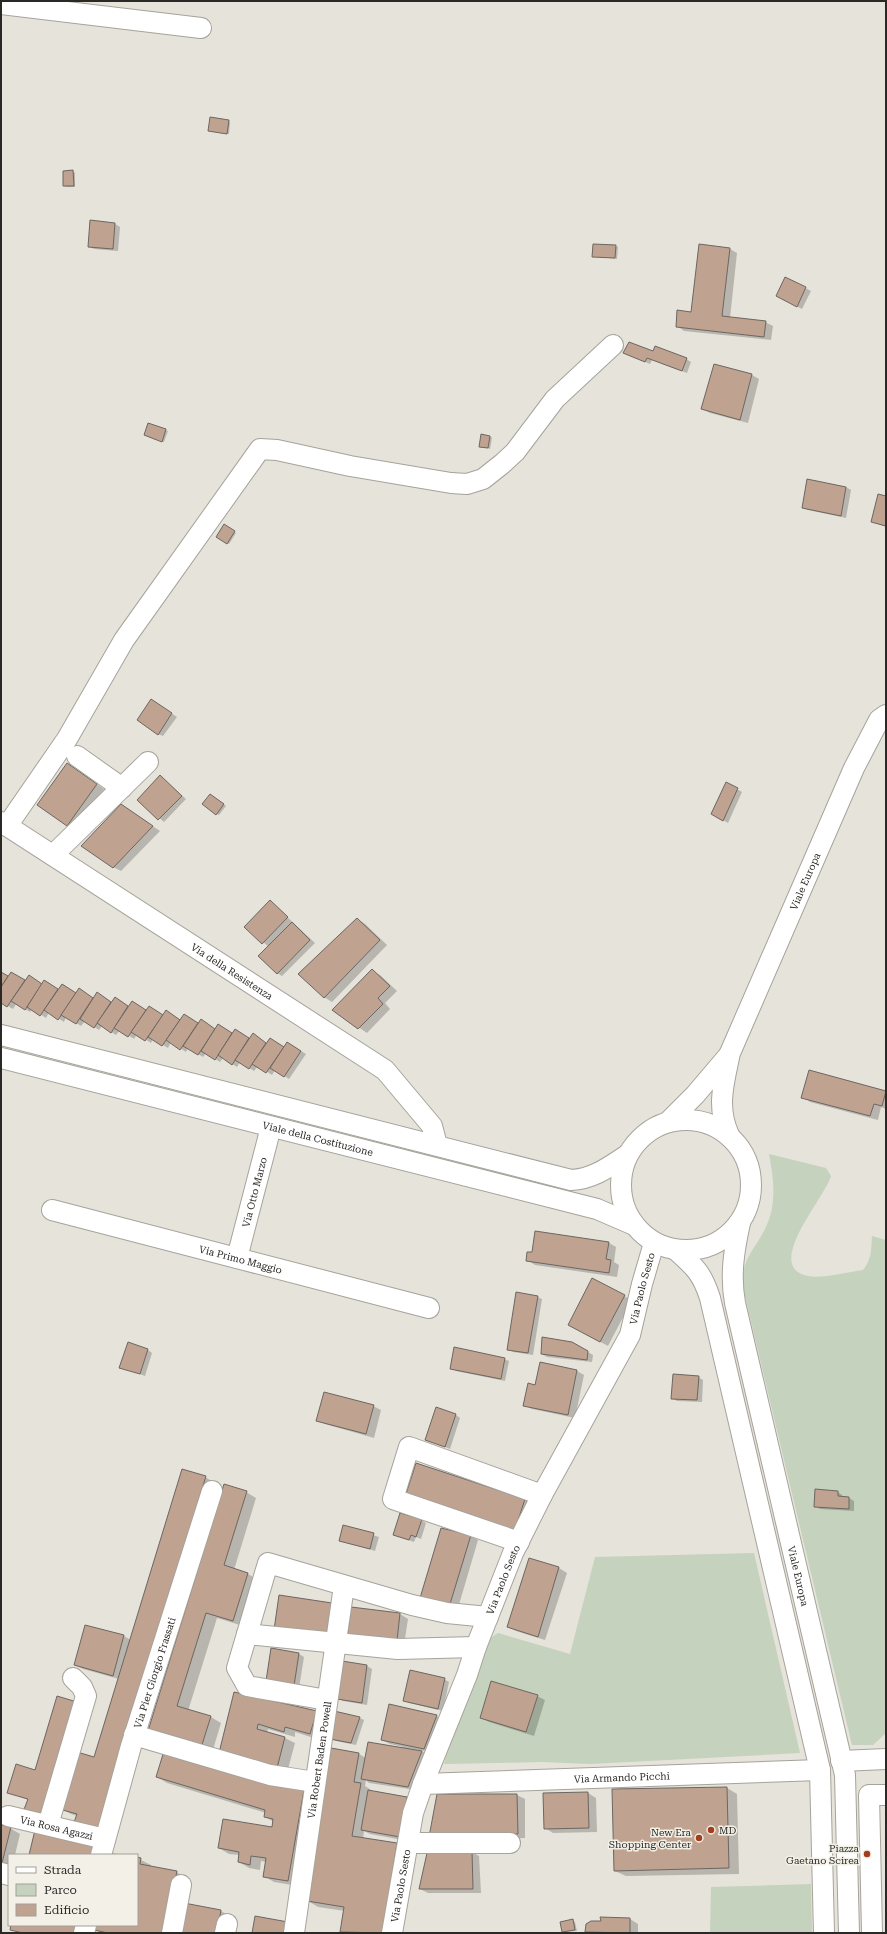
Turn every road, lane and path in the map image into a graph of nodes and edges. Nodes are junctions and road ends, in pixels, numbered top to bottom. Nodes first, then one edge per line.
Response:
1 (1, 4) edge
2 (201, 28) dead end
3 (613, 345) dead end
4 (886, 714) edge
5 (77, 756) dead end
6 (148, 762) dead end
7 (122, 788) junction
8 (4, 824) edge
9 (53, 855) junction
10 (1, 1035) edge
11 (730, 1053) junction
12 (1, 1058) edge
13 (669, 1121) junction
14 (271, 1127) junction
15 (729, 1135) junction
16 (437, 1145) junction
17 (627, 1155) junction
18 (52, 1210) dead end
19 (740, 1223) junction
20 (634, 1225) junction
21 (654, 1242) junction
22 (676, 1250) junction
23 (237, 1258) junction
24 (429, 1308) dead end
25 (212, 1491) dead end
26 (542, 1495) junction
27 (519, 1542) junction
28 (344, 1586) junction
29 (488, 1617) junction
30 (247, 1634) junction
31 (335, 1643) junction
32 (476, 1647) junction
33 (73, 1678) dead end
34 (327, 1700) junction
35 (134, 1735) junction
36 (886, 1759) edge
37 (841, 1761) junction
38 (820, 1770) junction
39 (315, 1782) junction
40 (423, 1784) junction
41 (886, 1795) edge
42 (8, 1816) dead end
43 (48, 1825) junction
44 (510, 1842) dead end
45 (408, 1843) junction
46 (103, 1847) edge
47 (181, 1885) dead end
48 (172, 1933) edge
49 (294, 1933) edge
50 (392, 1933) edge
51 (824, 1933) edge
52 (849, 1933) edge
53 (872, 1933) edge

1 - 2 street
3 - 8 street
4 - 11 street, Viale Europa
5 - 7 street
6 - 7 street
7 - 9 street
8 - 9 street, Via della Resistenza
9 - 16 street, Via della Resistenza
10 - 16 street
11 - 13 street, Viale Europa
11 - 15 street, Viale Europa
12 - 14 street, Viale della Costituzione
13 - 15 street
13 - 17 street
14 - 20 street, Viale della Costituzione
14 - 23 street, Via Otto Marzo
15 - 19 street
16 - 17 street
17 - 20 street
18 - 23 street, Via Primo Maggio
19 - 22 street
19 - 37 street, Viale Europa
20 - 21 street
21 - 22 street
21 - 26 street, Via Paolo Sesto
22 - 38 street
23 - 24 street, Via Primo Maggio
25 - 35 street, Via Pier Giorgio Frassati
26 - 27 street, Via Paolo Sesto
26 - 27 street
27 - 29 street, Via Paolo Sesto
28 - 29 street
28 - 30 street
28 - 31 street, Via Robert Baden Powell
29 - 32 street, Via Paolo Sesto
30 - 31 street
30 - 34 street
31 - 32 street
31 - 34 street, Via Robert Baden Powell
32 - 40 street, Via Paolo Sesto
33 - 43 street
34 - 39 street, Via Robert Baden Powell
35 - 39 street
35 - 46 street, Via Pier Giorgio Frassati
36 - 37 street
37 - 52 street, Viale Europa
38 - 40 street, Via Armando Picchi
38 - 51 street
39 - 49 street, Via Robert Baden Powell
40 - 45 street, Via Paolo Sesto
41 - 53 street
42 - 43 street, Via Rosa Agazzi
43 - 46 street, Via Rosa Agazzi
44 - 45 street
45 - 50 street, Via Paolo Sesto
47 - 48 street

